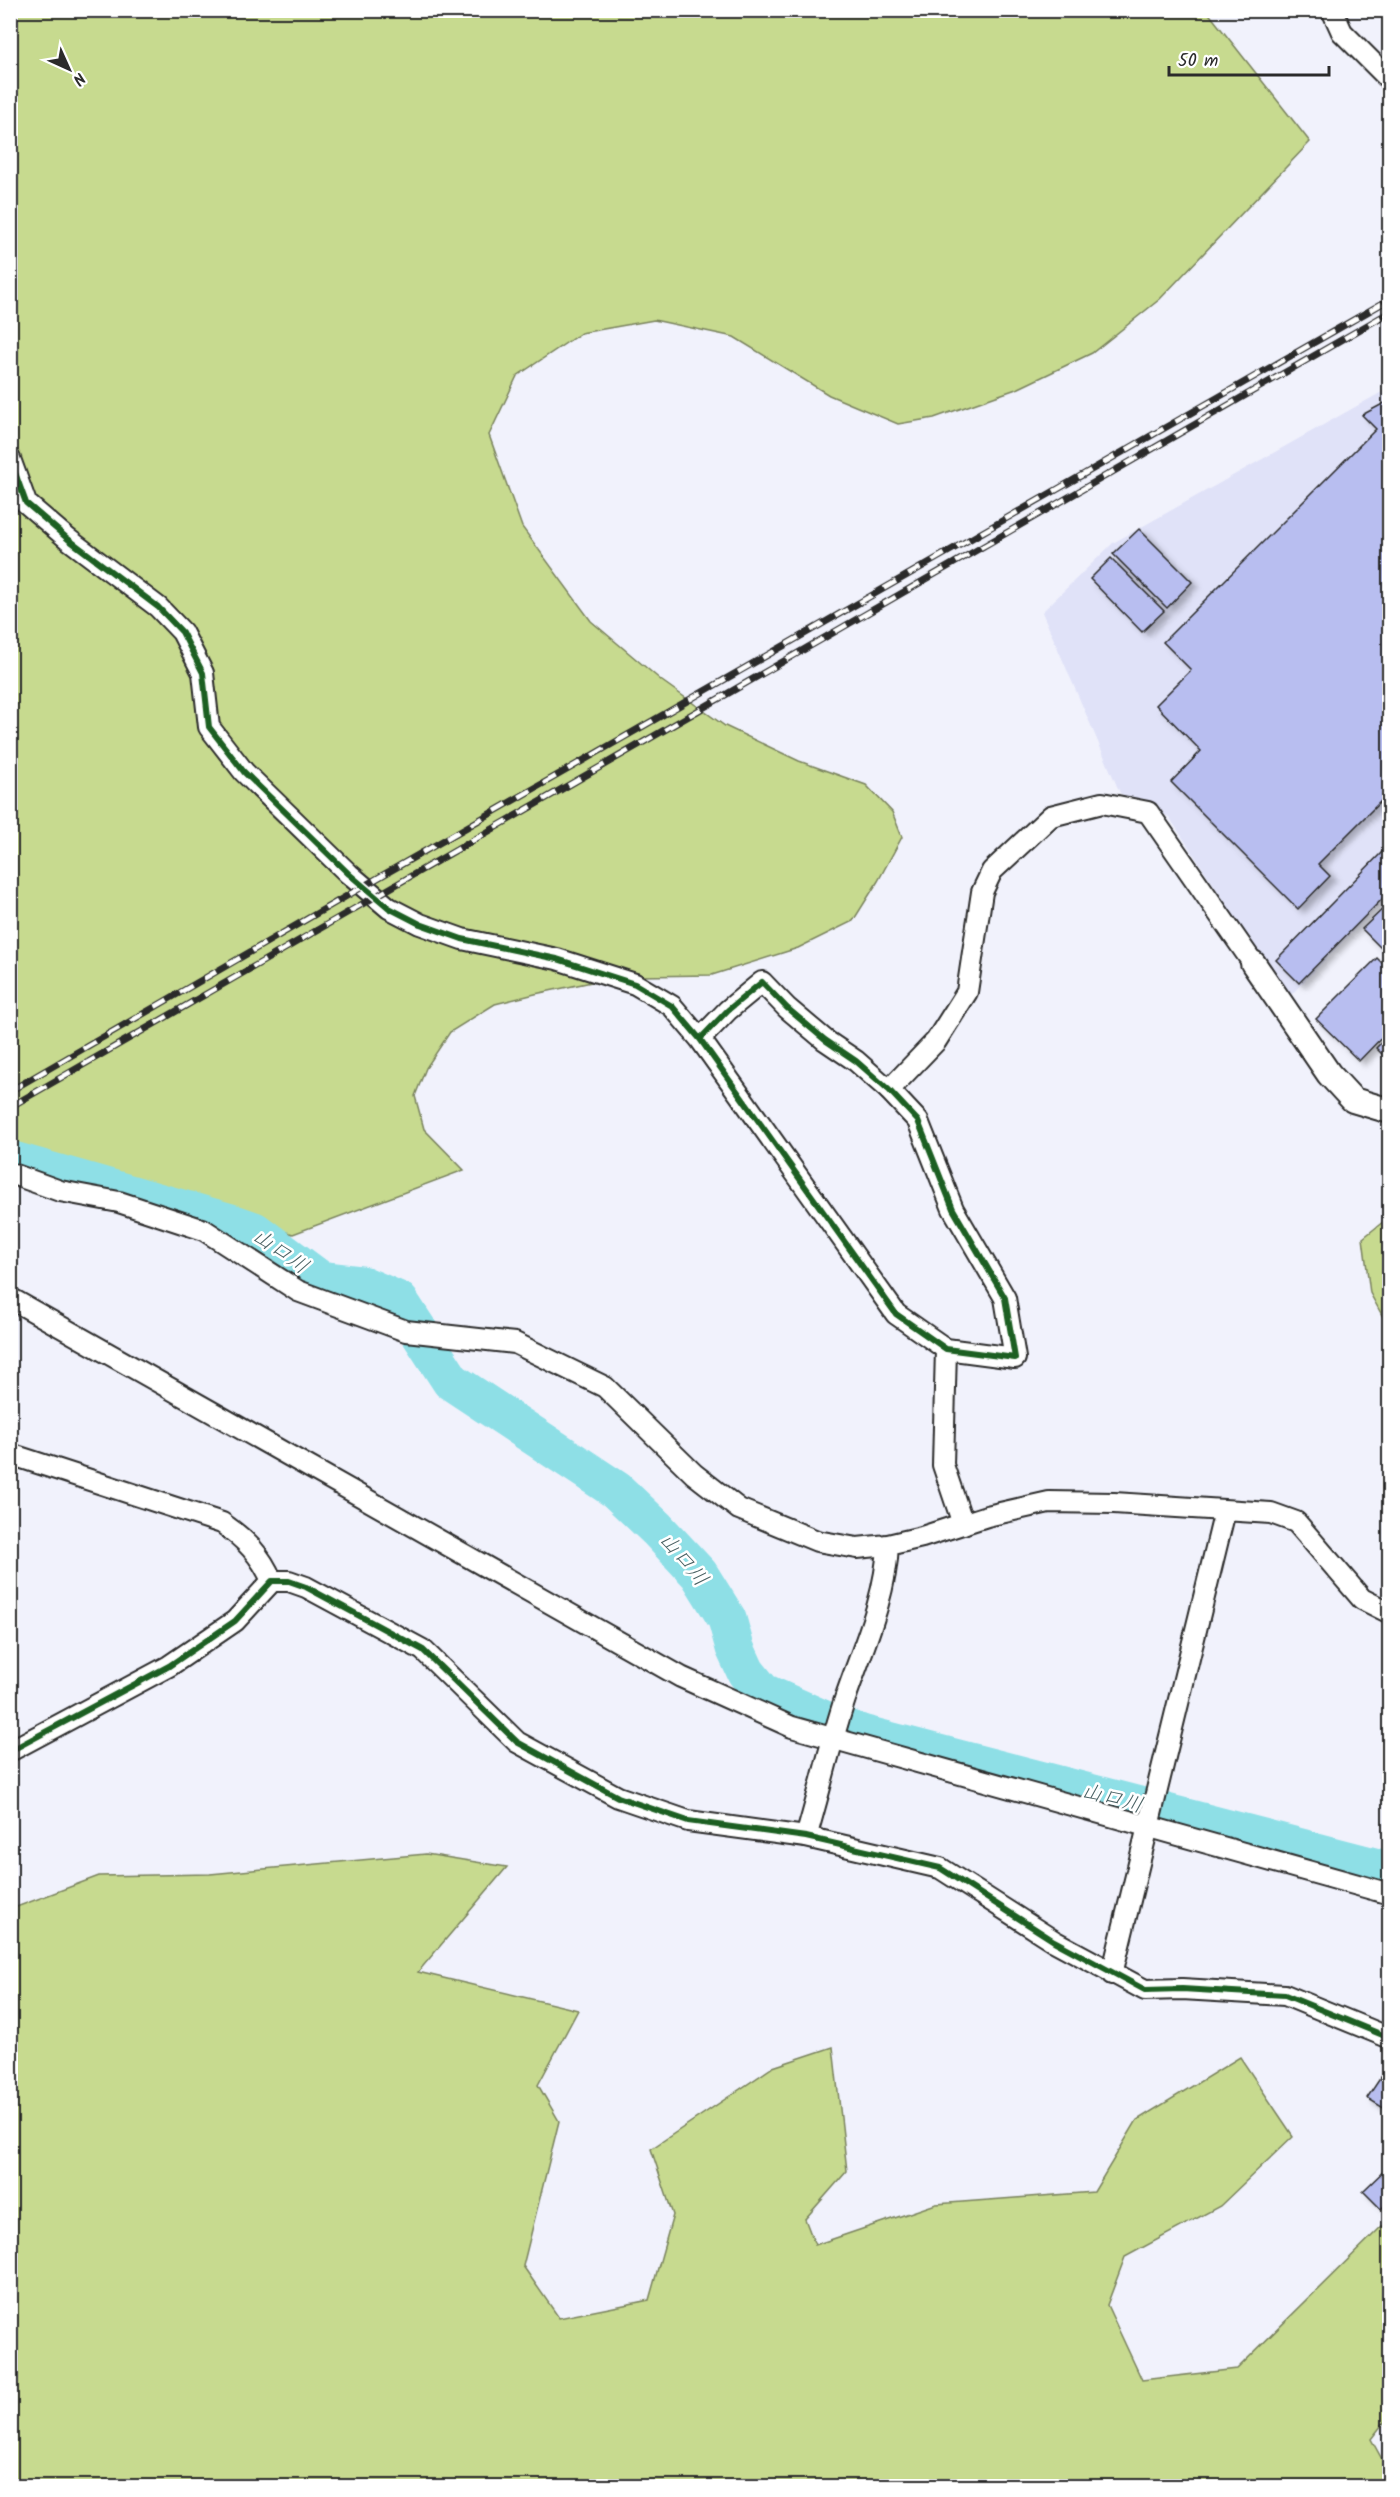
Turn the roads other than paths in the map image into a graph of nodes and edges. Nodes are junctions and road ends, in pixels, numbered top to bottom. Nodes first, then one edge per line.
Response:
1 (1332, 10) edge
2 (1389, 80) edge
3 (10, 459) edge
4 (1253, 963) joint
5 (700, 1039) junction
6 (889, 1090) junction
7 (1389, 1111) edge
8 (10, 1173) edge
9 (10, 1298) edge
10 (946, 1349) junction
11 (10, 1454) edge
12 (1225, 1511) junction
13 (963, 1524) junction
14 (888, 1545) junction
15 (272, 1581) junction
16 (1389, 1613) edge
17 (835, 1739) junction
18 (10, 1751) edge
19 (1146, 1827) junction
20 (806, 1836) junction
21 (1389, 1894) edge
22 (1112, 1974) junction
23 (1389, 2038) edge

1 - 2 street
3 - 5 street
4 - 6 street
4 - 7 street
5 - 6 street
5 - 10 street
6 - 10 street
8 - 14 street
9 - 17 street
10 - 13 street
11 - 15 street
12 - 13 street
12 - 16 street
12 - 19 street
13 - 14 street
14 - 17 street
15 - 18 street
15 - 20 street
17 - 19 street
17 - 20 street
19 - 21 street
19 - 22 street
20 - 22 street
22 - 23 street

